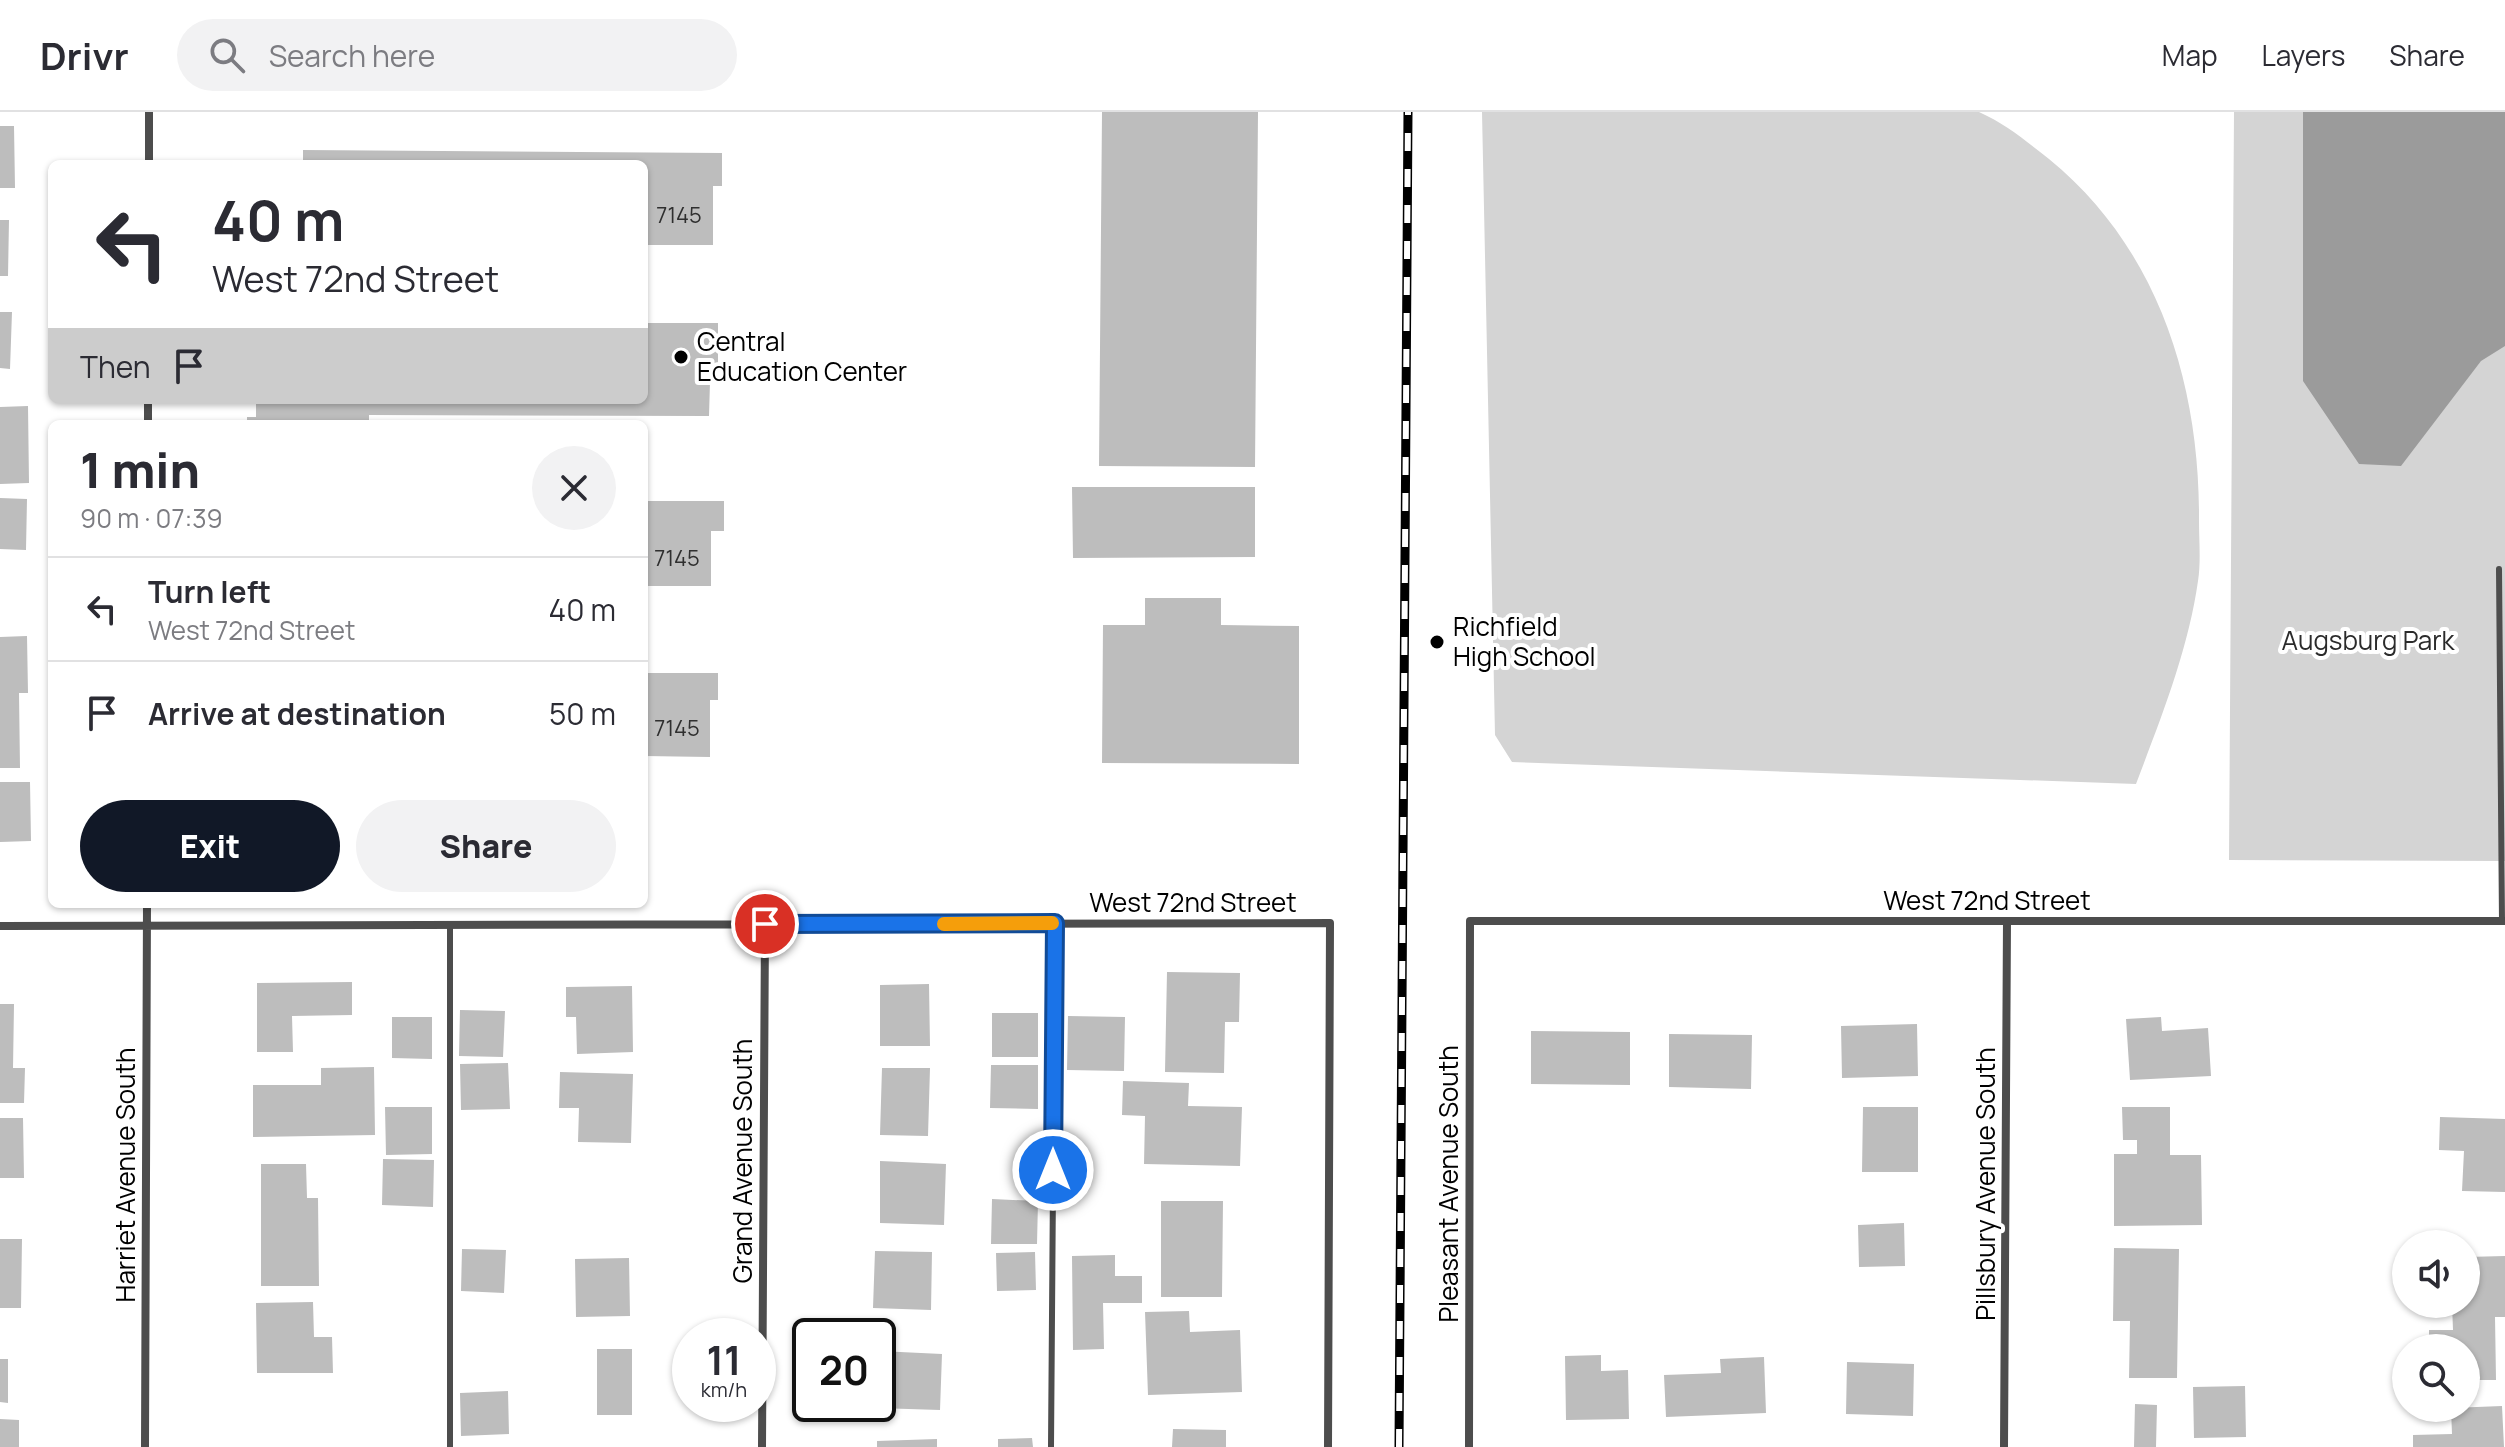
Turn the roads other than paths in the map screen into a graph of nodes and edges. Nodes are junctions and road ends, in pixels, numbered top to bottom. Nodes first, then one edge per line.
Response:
1 (149, 112) edge
2 (149, 160) edge
3 (2499, 569) dead end
4 (147, 908) edge
5 (1470, 921) joint
6 (2007, 921) junction
7 (2503, 921) edge
8 (1055, 923) junction
9 (765, 924) junction
10 (450, 925) junction
11 (0, 926) edge
12 (147, 926) junction
13 (145, 1447) edge
14 (450, 1447) edge
15 (762, 1447) edge
16 (1051, 1447) edge
17 (1328, 1447) edge
18 (1469, 1447) edge
19 (2004, 1447) edge

1 - 2 street
3 - 7 lane
4 - 12 street, Harriet Avenue South
5 - 6 street, West 72nd Street
5 - 18 street, Pleasant Avenue South
6 - 7 street, West 72nd Street
6 - 19 street, Pillsbury Avenue South
8 - 9 street, West 72nd Street
8 - 16 lane
8 - 17 street, West 72nd Street
9 - 10 street, West 72nd Street
9 - 15 street, Grand Avenue South
10 - 12 street, West 72nd Street
10 - 14 lane
11 - 12 street, West 72nd Street
12 - 13 street, Harriet Avenue South

